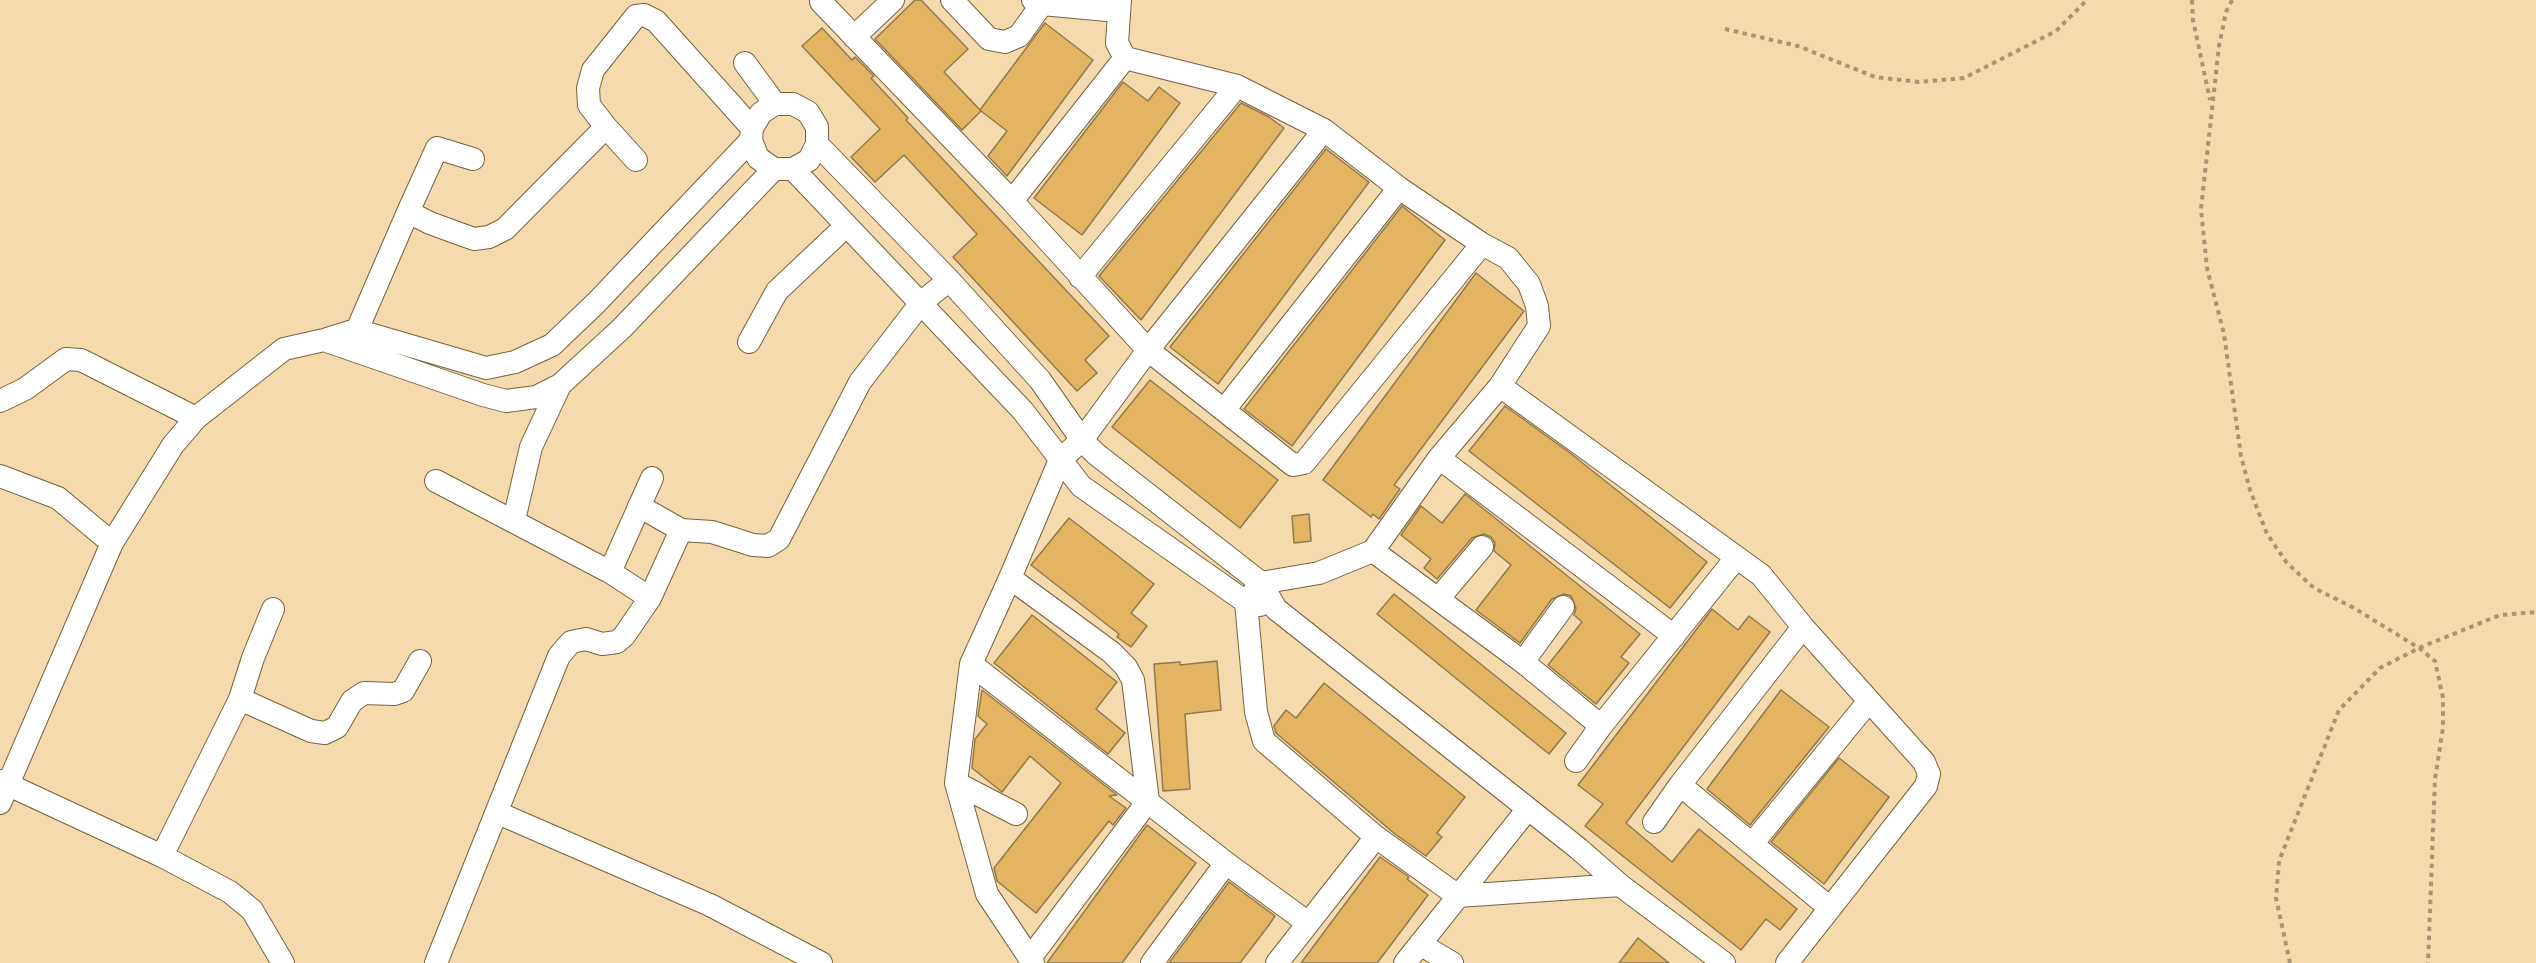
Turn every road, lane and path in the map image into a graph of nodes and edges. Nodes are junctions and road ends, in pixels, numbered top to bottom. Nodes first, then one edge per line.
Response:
1 (893, 0) edge
2 (952, 0) edge
3 (2087, 0) edge
4 (2192, 0) edge
5 (2232, 0) edge
6 (1038, 2) edge
7 (821, 3) dead end
8 (1119, 5) edge
9 (1725, 29) dead end
10 (854, 37) junction
11 (1125, 58) junction
12 (745, 63) dead end
13 (1238, 86) junction
14 (2211, 103) junction
15 (775, 104) junction
16 (606, 127) junction
17 (1324, 130) junction
18 (752, 134) junction
19 (817, 144) junction
20 (473, 159) dead end
21 (636, 160) dead end
22 (783, 169) junction
23 (1399, 188) junction
24 (1012, 201) junction
25 (408, 212) junction
26 (846, 225) junction
27 (1482, 244) junction
28 (1080, 276) junction
29 (949, 280) junction
30 (596, 303) junction
31 (921, 303) junction
32 (622, 328) junction
33 (353, 339) junction
34 (748, 342) dead end
35 (1148, 350) junction
36 (560, 385) junction
37 (1500, 386) junction
38 (0, 401) edge
39 (1224, 410) junction
40 (196, 418) junction
41 (1082, 440) junction
42 (1439, 458) junction
43 (1060, 460) junction
44 (0, 476) edge
45 (652, 478) dead end
46 (436, 481) dead end
47 (639, 506) junction
48 (514, 520) junction
49 (681, 530) junction
50 (112, 543) junction
51 (1482, 547) dead end
52 (1373, 551) junction
53 (1736, 558) junction
54 (610, 572) junction
55 (1010, 579) junction
56 (1261, 583) junction
57 (650, 598) junction
58 (1439, 598) junction
59 (1246, 602) junction
60 (1563, 607) dead end
61 (273, 609) dead end
62 (1276, 609) junction
63 (2536, 612) edge
64 (1803, 627) junction
65 (1674, 636) junction
66 (2420, 648) junction
67 (420, 661) dead end
68 (1523, 662) junction
69 (971, 664) junction
70 (240, 699) junction
71 (1869, 701) junction
72 (1601, 726) junction
73 (1576, 761) dead end
74 (956, 783) junction
75 (1680, 785) junction
76 (3, 789) edge
77 (1148, 801) junction
78 (1527, 810) junction
79 (498, 813) junction
80 (1016, 814) dead end
81 (1654, 822) dead end
82 (1376, 837) junction
83 (1752, 843) junction
84 (162, 856) junction
85 (1226, 863) junction
86 (1620, 885) junction
87 (1458, 896) junction
88 (1830, 908) junction
89 (1308, 923) junction
90 (1420, 944) junction
91 (1031, 961) edge
92 (283, 963) edge
93 (436, 963) edge
94 (821, 963) edge
95 (1152, 963) edge
96 (1277, 963) edge
97 (1406, 963) edge
98 (1452, 963) edge
99 (1725, 963) edge
100 (1786, 963) edge
101 (2290, 963) edge
102 (2428, 963) edge

1 - 10 street
2 - 6 street
3 - 9 path
4 - 14 path
5 - 14 path
6 - 8 street
7 - 10 street
8 - 11 street
10 - 24 street
11 - 13 street
11 - 24 street
12 - 15 street
13 - 17 street
13 - 28 street
14 - 66 path
15 - 18 street
15 - 19 street
16 - 18 street
16 - 21 street
16 - 25 street
17 - 23 street
17 - 35 street
18 - 22 street
18 - 30 street
19 - 22 street
19 - 29 street
20 - 25 street
22 - 26 street
22 - 32 street
23 - 27 street
23 - 39 street
24 - 28 street
25 - 33 street
26 - 31 street
26 - 34 street
27 - 37 street
27 - 39 street
28 - 35 street
29 - 31 street
29 - 41 street
30 - 32 street
30 - 33 street
31 - 43 street
31 - 49 street
32 - 36 street
33 - 36 street
33 - 40 street
35 - 39 street
35 - 41 street
36 - 48 street
37 - 42 street
37 - 53 street
38 - 40 street
40 - 50 street
41 - 43 street
41 - 56 street
42 - 52 street
42 - 65 street
43 - 55 street
43 - 59 street
44 - 50 street
45 - 47 street
46 - 48 street
47 - 49 street
47 - 54 street
48 - 54 street
49 - 57 street
50 - 76 street
51 - 58 street
52 - 56 street
52 - 58 street
53 - 64 street
53 - 65 street
54 - 57 street
55 - 69 street
55 - 77 street
56 - 59 street
56 - 62 street
57 - 79 street
58 - 68 street
59 - 62 street
59 - 82 street
60 - 68 street
61 - 70 street
62 - 78 street
63 - 66 path
64 - 71 street
64 - 75 street
65 - 72 street
66 - 101 path
66 - 102 path
67 - 70 street
68 - 72 street
69 - 74 street
69 - 77 street
70 - 84 street
71 - 83 street
71 - 88 street
72 - 73 street
74 - 80 street
74 - 91 street
75 - 81 street
75 - 83 street
76 - 84 street
77 - 85 street
77 - 91 street
78 - 86 street
78 - 87 street
79 - 93 street
79 - 94 street
82 - 87 street
82 - 89 street
83 - 88 street
84 - 92 street
85 - 89 street
85 - 95 street
86 - 87 street
86 - 99 street
87 - 90 street
88 - 100 street
89 - 96 street
90 - 97 street
90 - 98 street

